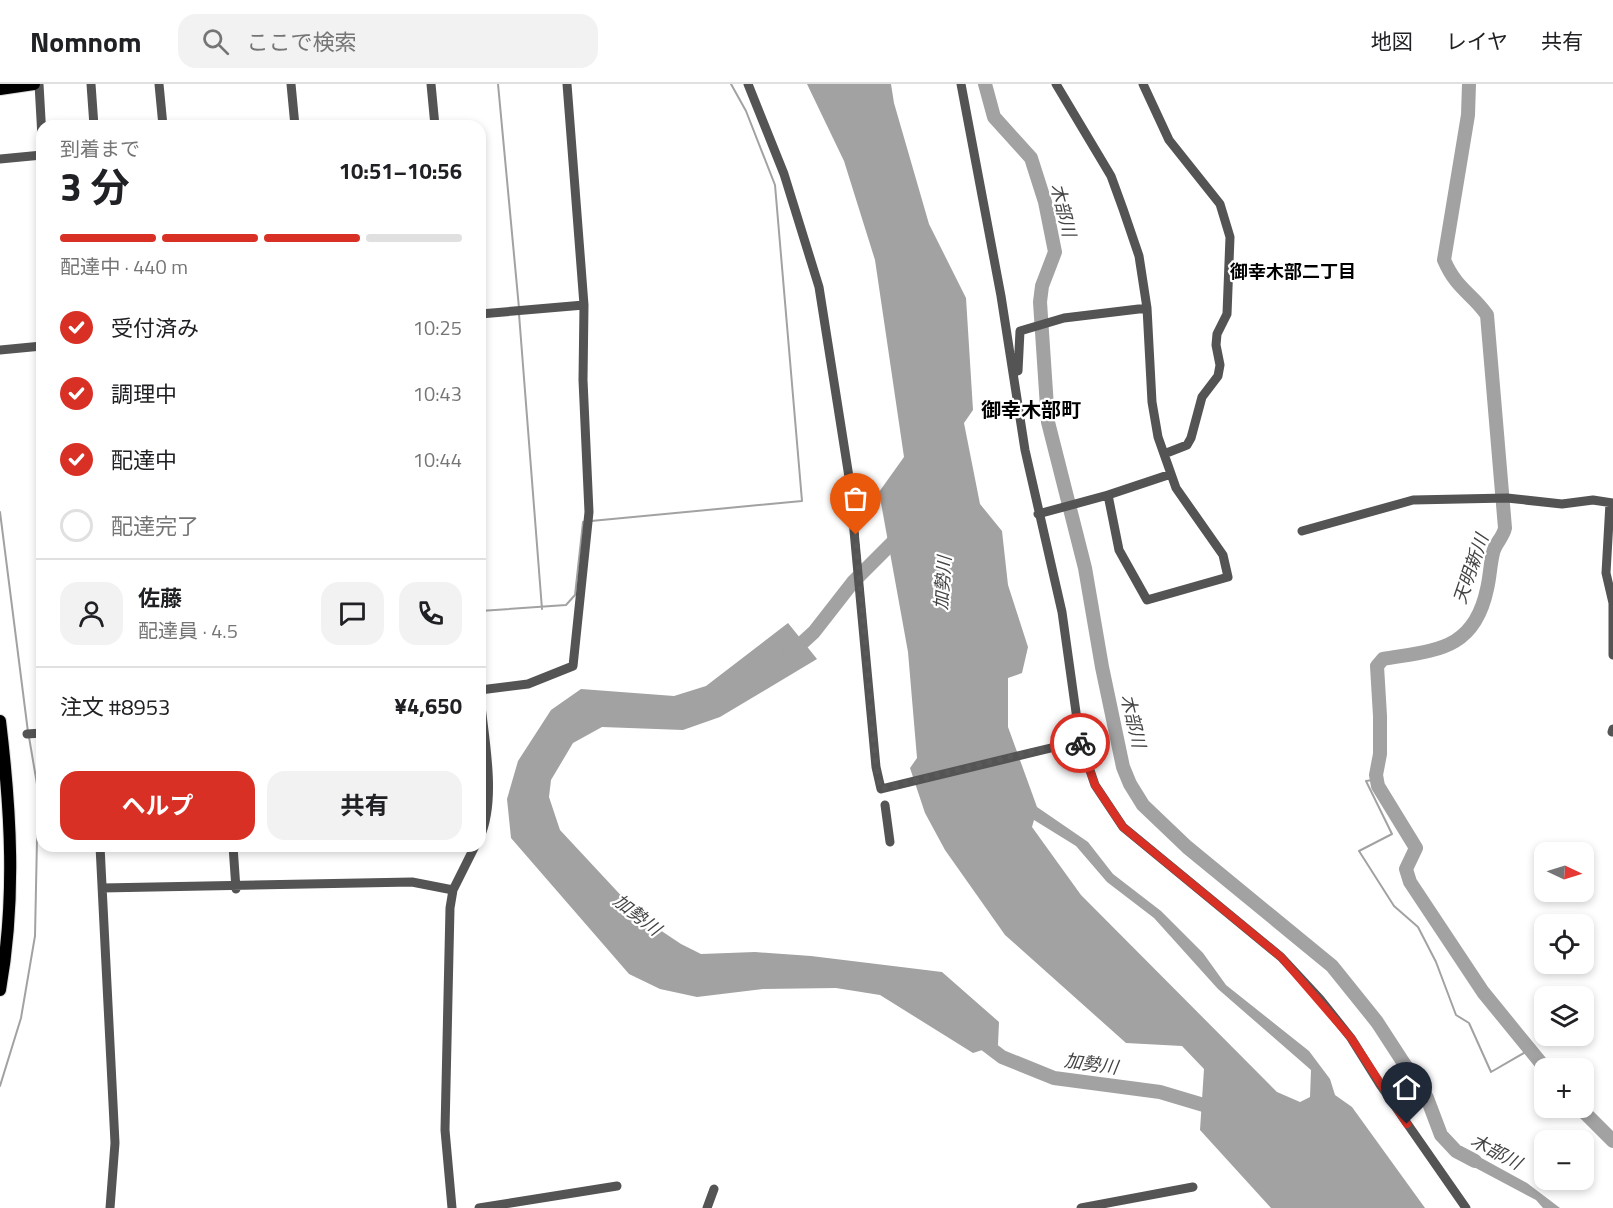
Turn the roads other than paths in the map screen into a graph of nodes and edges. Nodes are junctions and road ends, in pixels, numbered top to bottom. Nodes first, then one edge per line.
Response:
1 (34, 84) edge
2 (39, 84) edge
3 (91, 84) edge
4 (159, 84) edge
5 (291, 84) edge
6 (431, 84) edge
7 (567, 84) edge
8 (748, 84) edge
9 (961, 84) edge
10 (1056, 84) edge
11 (1143, 84) edge
12 (0, 89) edge
13 (41, 120) edge
14 (94, 120) edge
15 (163, 120) edge
16 (294, 120) edge
17 (434, 120) edge
18 (36, 156) edge
19 (0, 159) edge
20 (584, 305) junction
21 (1147, 308) junction
22 (486, 313) edge
23 (36, 347) edge
24 (0, 350) edge
25 (1017, 388) junction
26 (1164, 454) junction
27 (1171, 474) junction
28 (1108, 495) junction
29 (1611, 503) edge
30 (1038, 514) junction
31 (1302, 531) dead end
32 (1613, 655) edge
33 (486, 689) edge
34 (0, 721) edge
35 (36, 733) edge
36 (27, 734) dead end
37 (1080, 741) junction
38 (486, 764) edge
39 (885, 805) dead end
40 (486, 823) edge
41 (890, 842) dead end
42 (100, 852) edge
43 (233, 852) edge
44 (472, 852) edge
45 (236, 885) junction
46 (102, 888) junction
47 (453, 890) junction
48 (0, 990) edge
49 (617, 1186) dead end
50 (1193, 1187) dead end
51 (714, 1189) dead end
52 (110, 1208) edge
53 (452, 1208) edge
54 (479, 1208) edge
55 (707, 1208) edge
56 (1081, 1208) edge
57 (1466, 1208) edge

1 - 12 main road
2 - 13 street
3 - 14 street
4 - 15 street
5 - 16 street
6 - 17 street
7 - 20 street
8 - 37 street
9 - 25 street
10 - 21 street
11 - 26 street
18 - 19 street
20 - 22 street
20 - 33 street
21 - 25 street
21 - 26 street
23 - 24 street
25 - 30 street
26 - 27 street
27 - 28 street
27 - 28 street
28 - 30 street
29 - 31 street
29 - 32 street
30 - 37 street
34 - 48 main road
35 - 36 street
37 - 57 street
38 - 40 street
39 - 41 street
42 - 46 street
43 - 45 street
44 - 47 street
45 - 46 street
45 - 47 street
46 - 52 street
47 - 53 street
49 - 54 street
50 - 56 street
51 - 55 street

